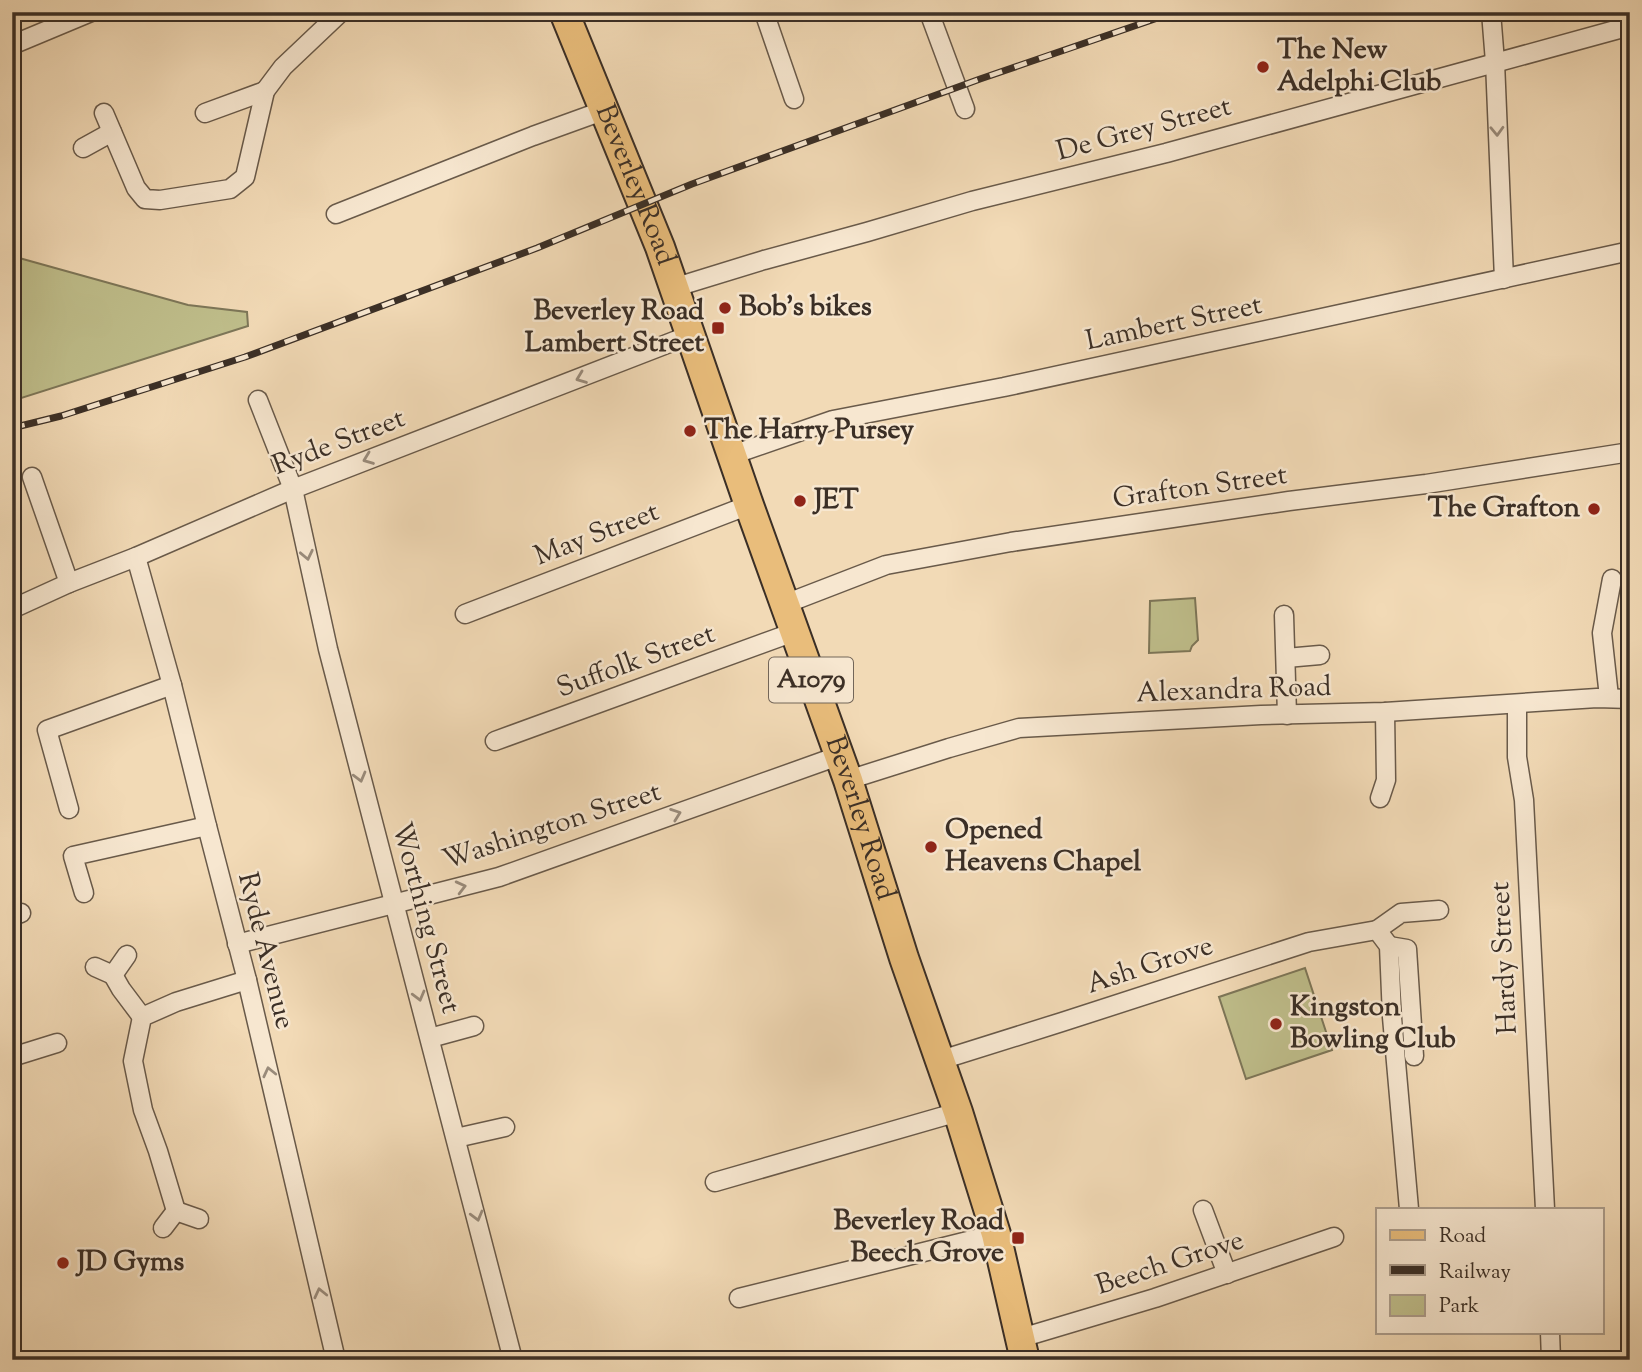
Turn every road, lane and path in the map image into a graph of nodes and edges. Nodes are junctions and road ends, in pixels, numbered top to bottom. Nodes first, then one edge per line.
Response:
1 (91, 12) edge
2 (341, 12) edge
3 (564, 12) edge
4 (764, 12) edge
5 (929, 12) edge
6 (1491, 12) edge
7 (1630, 26) edge
8 (12, 45) edge
9 (1495, 62) junction
10 (265, 91) junction
11 (794, 99) dead end
12 (965, 109) dead end
13 (605, 110) junction
14 (104, 113) dead end
15 (205, 113) dead end
16 (111, 132) junction
17 (83, 148) dead end
18 (336, 214) dead end
19 (1630, 251) edge
20 (1504, 279) junction
21 (673, 288) junction
22 (690, 335) junction
23 (258, 400) dead end
24 (1630, 452) edge
25 (732, 455) junction
26 (32, 477) dead end
27 (293, 489) junction
28 (749, 505) junction
29 (136, 556) junction
30 (1612, 579) dead end
31 (69, 583) junction
32 (785, 604) junction
33 (12, 609) edge
34 (465, 614) dead end
35 (1284, 615) dead end
36 (794, 632) junction
37 (1320, 655) dead end
38 (1286, 658) junction
39 (172, 685) junction
40 (1609, 697) junction
41 (1630, 699) edge
42 (1517, 704) junction
43 (1384, 712) junction
44 (1287, 715) junction
45 (495, 741) dead end
46 (843, 768) junction
47 (1380, 798) dead end
48 (69, 809) dead end
49 (206, 827) junction
50 (84, 892) dead end
51 (395, 903) junction
52 (1439, 909) dead end
53 (1377, 930) junction
54 (237, 944) junction
55 (1389, 946) junction
56 (127, 955) dead end
57 (95, 967) dead end
58 (114, 975) junction
59 (247, 980) junction
60 (142, 1017) junction
61 (474, 1026) dead end
62 (430, 1038) junction
63 (57, 1043) dead end
64 (1414, 1056) dead end
65 (12, 1057) edge
66 (941, 1060) junction
67 (958, 1112) junction
68 (505, 1127) dead end
69 (456, 1138) junction
70 (715, 1182) dead end
71 (1409, 1208) edge
72 (1545, 1208) edge
73 (1203, 1210) dead end
74 (176, 1211) junction
75 (199, 1219) dead end
76 (163, 1228) dead end
77 (996, 1234) junction
78 (1334, 1237) dead end
79 (1227, 1274) junction
80 (739, 1298) dead end
81 (1550, 1334) edge
82 (1023, 1349) edge
83 (336, 1360) edge
84 (513, 1360) edge
85 (1551, 1360) edge

1 - 8 street
2 - 10 street
3 - 13 main road, Beverley Road / A1079
4 - 11 street
5 - 12 street
6 - 9 street
7 - 9 street, De Grey Street
9 -> 20 street
9 - 21 street, De Grey Street
10 - 15 street
10 - 16 street
13 - 18 street
13 - 21 main road, Beverley Road / A1079
14 - 16 street
16 - 17 street
19 - 20 street, Lambert Street
20 - 25 street, Lambert Street
21 - 22 main road, Beverley Road / A1079
22 - 25 main road, Beverley Road / A1079
22 -> 27 street, Ryde Street
23 - 27 street, Worthing Street
24 - 32 street, Grafton Street
25 - 28 main road, Beverley Road / A1079
26 - 31 street
27 - 29 street, Ryde Street
27 -> 51 street, Worthing Street
28 - 32 main road, Beverley Road / A1079
28 - 34 street, May Street
29 - 31 street, Ryde Street
29 - 39 street, Ryde Avenue
30 - 40 street
31 - 33 street, Ryde Street
32 - 36 main road, Beverley Road / A1079
35 - 38 street
36 - 45 street, Suffolk Street
36 - 46 main road, Beverley Road / A1079
37 - 38 street
38 - 44 street
39 - 48 street
39 - 49 street, Ryde Avenue
40 - 41 street, Alexandra Road
40 - 42 street, Alexandra Road
42 - 43 street, Alexandra Road
42 - 72 street, Hardy Street
43 - 44 street, Alexandra Road
43 - 47 street
44 - 46 street, Alexandra Road
51 -> 46 street, Washington Street
46 - 66 main road, Beverley Road / A1079
49 - 50 street
49 - 54 street, Ryde Avenue
51 - 54 street, Washington Street
51 -> 62 street, Worthing Street
52 - 53 street, Ash Grove
53 - 55 street
53 - 66 street, Ash Grove
54 - 59 street, Ryde Avenue
55 - 64 street
55 - 71 street
56 - 58 street
57 - 58 street
58 - 60 street
59 - 60 street
83 -> 59 street, Ryde Avenue
60 - 74 street
61 - 62 street
62 - 69 street, Worthing Street
63 - 65 street
66 - 67 main road, Beverley Road / A1079
67 - 70 street
67 - 77 main road, Beverley Road / A1079
68 - 69 street
69 -> 84 street, Worthing Street
73 - 79 street
74 - 75 street
74 - 76 street
77 - 80 street
77 - 82 main road, Beverley Road / A1079
78 - 79 street, Beech Grove
79 - 82 street, Beech Grove
81 - 85 street

